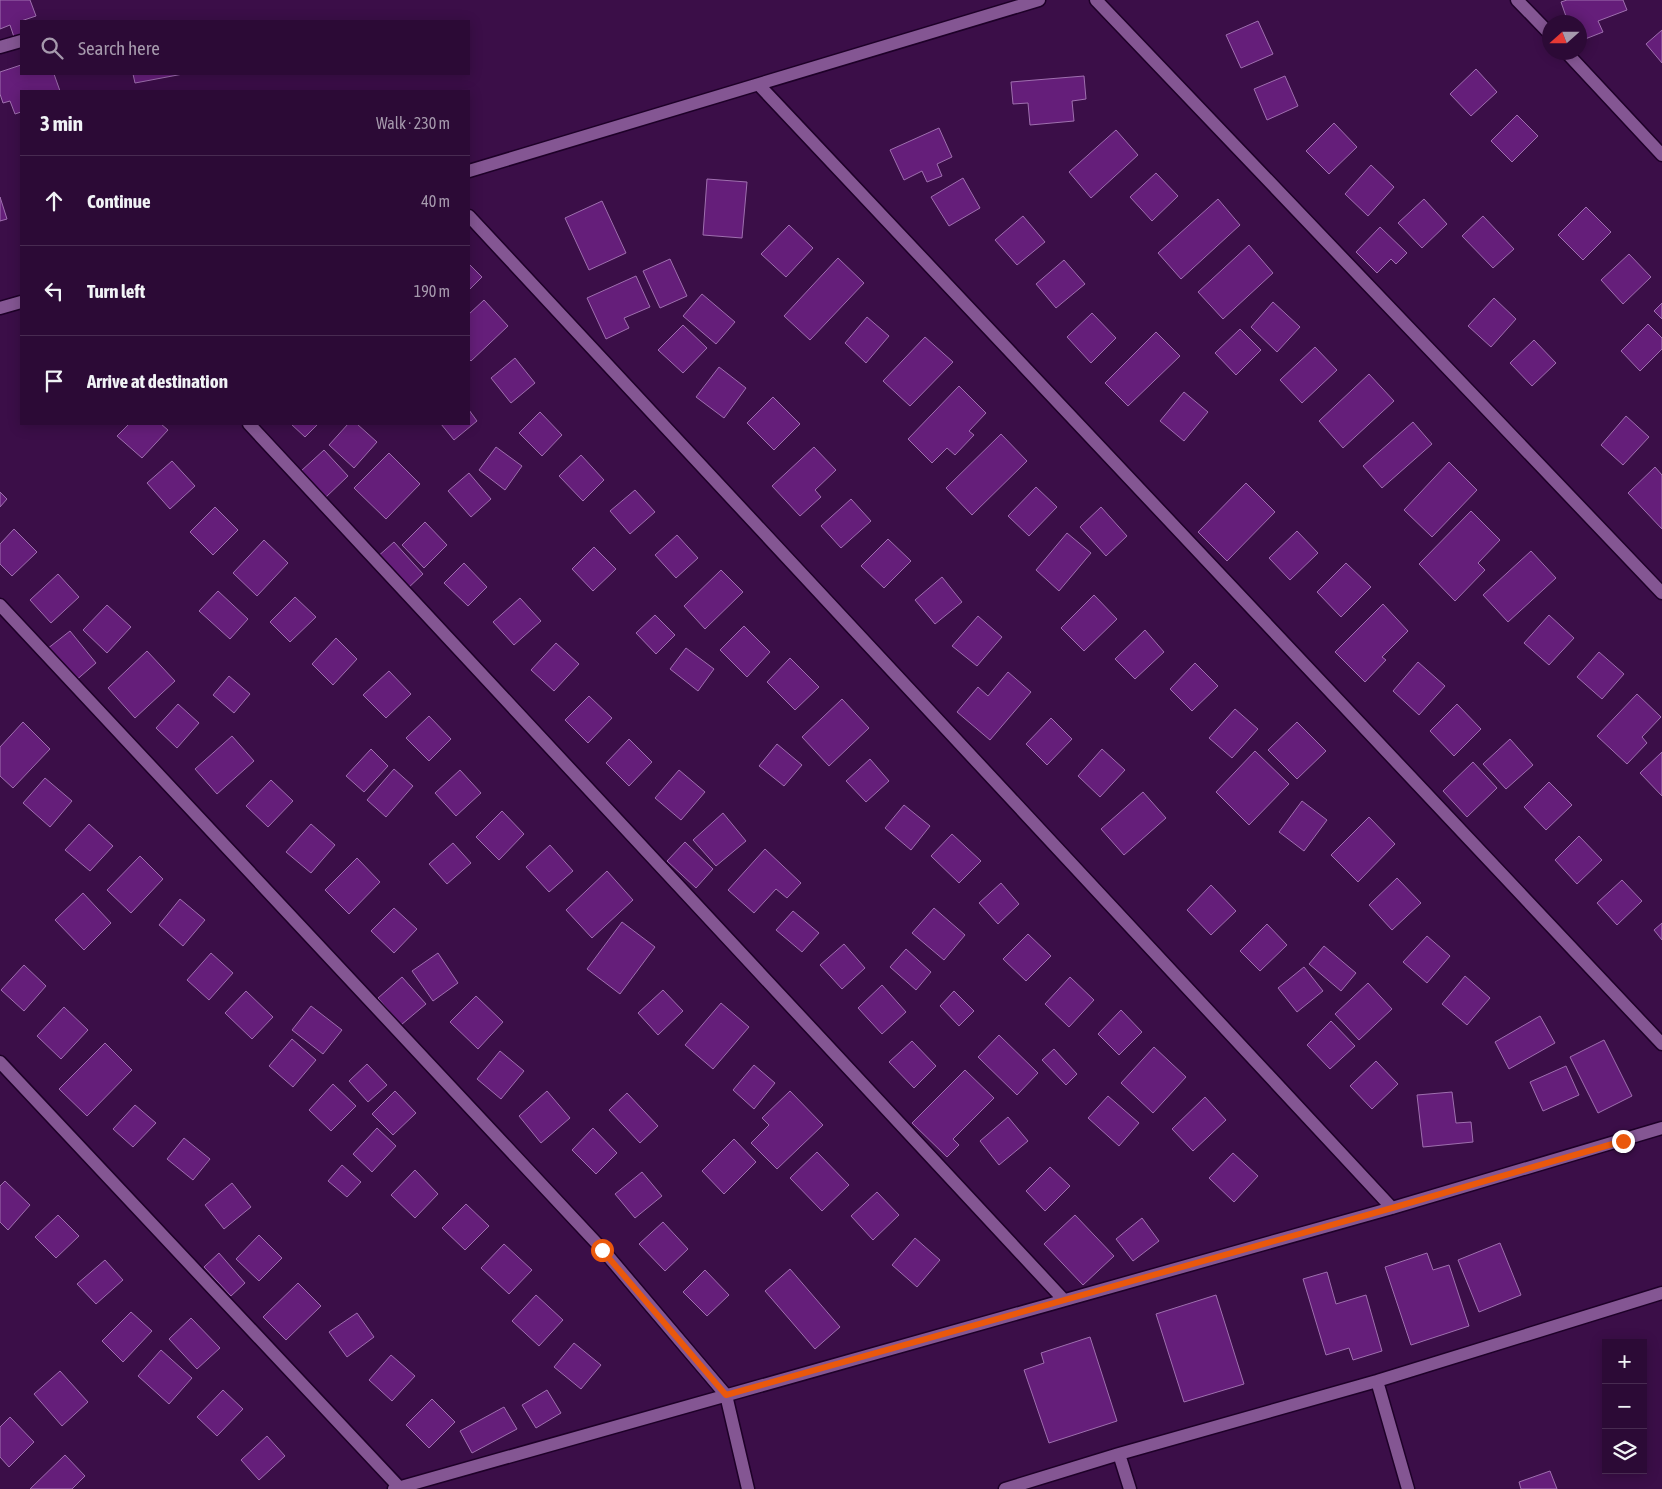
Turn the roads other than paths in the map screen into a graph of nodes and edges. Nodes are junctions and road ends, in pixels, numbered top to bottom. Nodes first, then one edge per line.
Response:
1 (1039, 0) edge
2 (1096, 0) edge
3 (1517, 0) edge
4 (1542, 26) edge
5 (20, 41) edge
6 (0, 47) edge
7 (1573, 60) edge
8 (759, 85) junction
9 (1662, 155) edge
10 (470, 171) edge
11 (470, 217) edge
12 (20, 302) edge
13 (0, 308) edge
14 (250, 425) edge
15 (1662, 593) edge
16 (0, 605) edge
17 (1662, 1044) edge
18 (0, 1062) edge
19 (1662, 1128) edge
20 (1392, 1208) junction
21 (1662, 1293) edge
22 (1063, 1299) junction
23 (1377, 1381) junction
24 (726, 1395) junction
25 (1119, 1454) junction
26 (396, 1488) edge
27 (748, 1489) edge
28 (1005, 1489) edge
29 (1130, 1489) edge
30 (1408, 1489) edge

1 - 8 street
2 - 15 street
3 - 4 street
5 - 6 street
7 - 9 street
8 - 10 street
8 - 17 street
11 - 20 street
12 - 13 street
14 - 22 street
16 - 24 street
18 - 26 street
19 - 20 street
20 - 22 street
21 - 23 street
22 - 24 street
23 - 25 street
23 - 30 street
24 - 26 street
24 - 27 street
25 - 28 street
25 - 29 street

